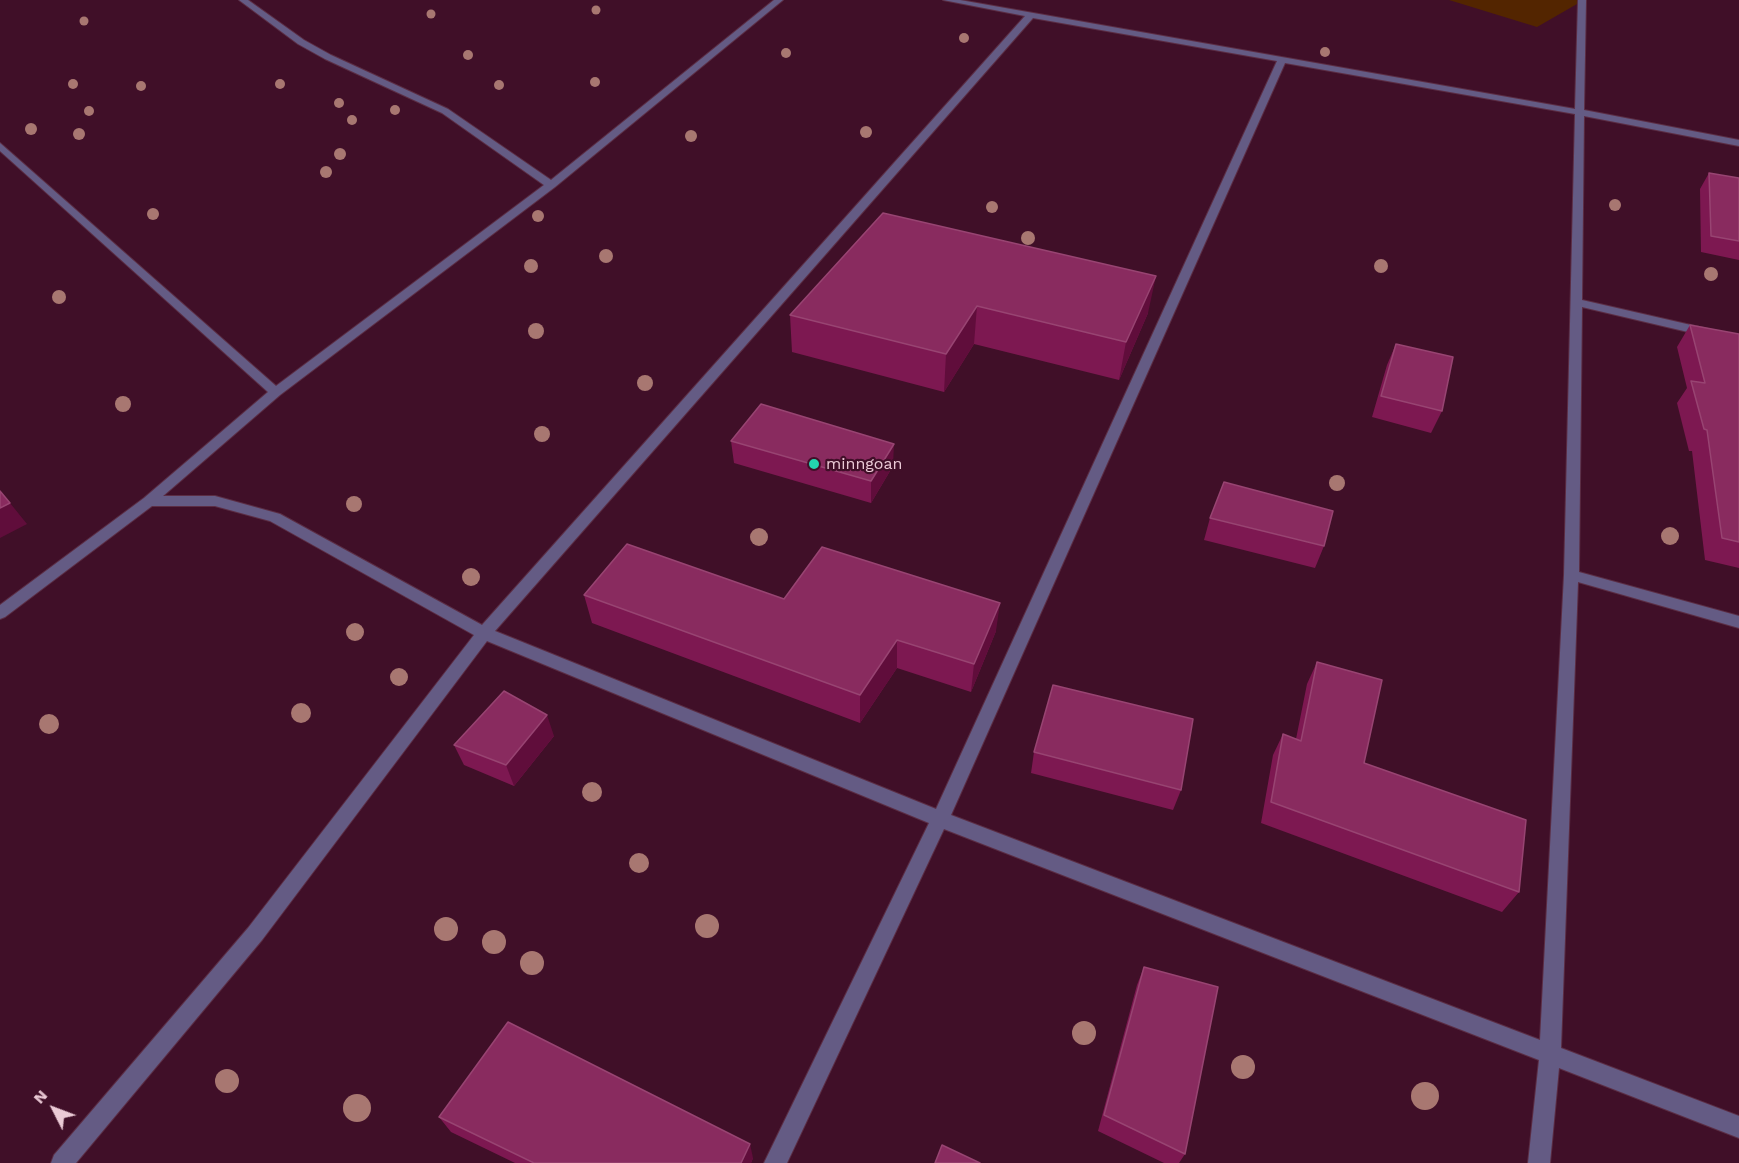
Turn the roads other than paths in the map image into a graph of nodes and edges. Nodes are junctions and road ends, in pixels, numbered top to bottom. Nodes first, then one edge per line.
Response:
1 (243, 0) edge
2 (779, 0) edge
3 (953, 0) edge
4 (1582, 0) edge
5 (1032, 15) junction
6 (1282, 59) junction
7 (1578, 112) junction
8 (1739, 143) edge
9 (0, 146) edge
10 (551, 185) junction
11 (1575, 302) junction
12 (1739, 340) edge
13 (276, 392) junction
14 (149, 501) junction
15 (1571, 575) junction
16 (0, 613) edge
17 (1739, 622) edge
18 (484, 633) junction
19 (940, 819) junction
20 (1550, 1053) junction
21 (1739, 1127) edge
22 (62, 1163) edge
23 (776, 1163) edge
24 (1539, 1163) edge

1 - 10 street
2 - 10 street
3 - 5 street
4 - 7 street
5 - 6 street
5 - 18 street
6 - 7 street
6 - 19 street
7 - 8 street
7 - 11 street
9 - 13 street
10 - 13 street
11 - 12 street
11 - 15 street
13 - 14 street
14 - 16 street
14 - 18 street
15 - 17 street
15 - 20 street
18 - 19 street
18 - 22 street
19 - 20 street
19 - 23 street
20 - 21 street
20 - 24 street

